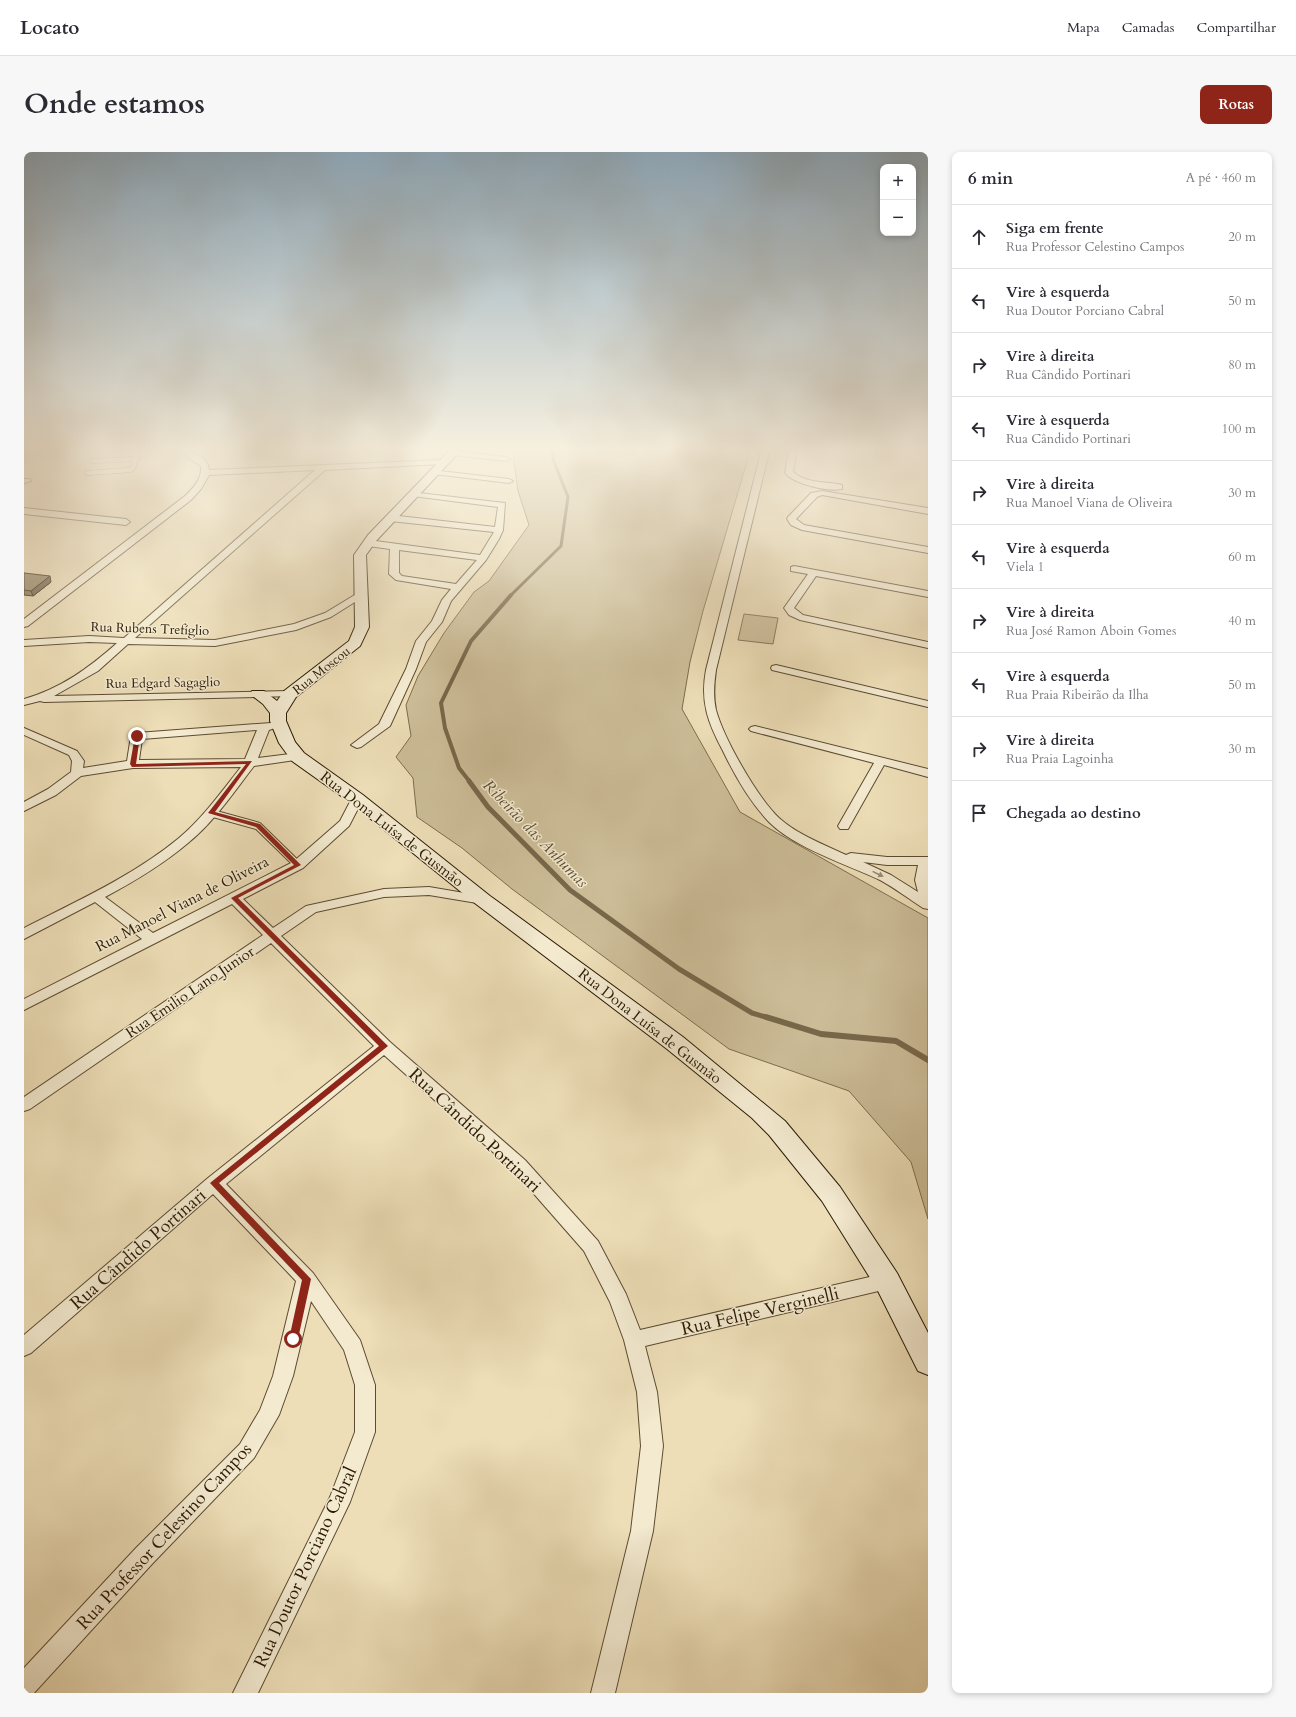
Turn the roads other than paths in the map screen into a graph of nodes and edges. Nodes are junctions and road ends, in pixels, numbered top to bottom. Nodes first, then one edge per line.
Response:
1 (107, 520) edge
2 (159, 520) edge
3 (263, 520) edge
4 (388, 520) edge
5 (407, 520) edge
6 (500, 520) edge
7 (748, 520) edge
8 (792, 520) edge
9 (126, 522) dead end
10 (499, 530) junction
11 (368, 543) junction
12 (395, 547) junction
13 (928, 550) edge
14 (483, 558) junction
15 (794, 569) dead end
16 (814, 572) junction
17 (458, 587) junction
18 (928, 594) edge
19 (361, 595) junction
20 (24, 612) edge
21 (37, 614) junction
22 (24, 624) edge
23 (127, 640) junction
24 (24, 643) edge
25 (928, 645) edge
26 (776, 668) dead end
27 (258, 694) junction
28 (290, 694) junction
29 (38, 699) junction
30 (24, 702) edge
31 (928, 704) edge
32 (271, 722) junction
33 (755, 729) dead end
34 (24, 731) edge
35 (357, 745) dead end
36 (298, 757) junction
37 (881, 761) junction
38 (250, 763) junction
39 (133, 764) junction
40 (77, 773) junction
41 (928, 773) edge
42 (357, 799) junction
43 (24, 807) edge
44 (211, 813) junction
45 (844, 826) dead end
46 (829, 853) junction
47 (927, 861) edge
48 (298, 865) junction
49 (97, 897) junction
50 (234, 898) junction
51 (928, 899) edge
52 (483, 900) junction
53 (928, 905) edge
54 (24, 934) edge
55 (271, 936) junction
56 (151, 939) junction
57 (24, 1005) edge
58 (384, 1046) junction
59 (24, 1106) edge
60 (214, 1183) junction
61 (306, 1279) junction
62 (887, 1281) junction
63 (634, 1340) junction
64 (24, 1347) edge
65 (928, 1362) edge
66 (24, 1686) edge
67 (245, 1693) edge
68 (603, 1693) edge

1 - 9 street
2 - 21 street
3 - 23 street
4 - 11 street, Rua Moscou
5 - 10 street
6 - 10 street
7 - 46 street
8 - 13 street
10 - 14 street
11 - 12 street
11 - 19 street, Rua Moscou
12 - 14 street
12 - 17 street
14 - 17 street
15 - 16 street
16 - 18 street
16 - 25 street
17 - 35 street
19 - 23 street, Rua Rubens Trefíglio
19 - 28 street, Rua Moscou
20 - 21 street
21 - 22 street
23 - 24 street, Rua Rubens Trefíglio
23 - 29 street
26 - 31 street
27 - 28 street, Rua Edgard Sagaglio
27 - 29 street, Rua Edgard Sagaglio
27 - 32 street
28 - 32 street, Rua Moscou
29 - 30 street
32 - 36 street
32 - 38 street
32 - 39 street
33 - 37 street
34 - 40 street
36 - 38 street
36 - 42 street, Rua Dona Luísa de Gusmão
37 - 41 street
37 - 45 street
38 - 39 street
38 - 44 street
39 - 40 street
40 - 43 street
42 - 48 street, Rua Manoel Viana de Oliveira
42 - 52 street, Rua Dona Luísa de Gusmão
44 - 48 lane
44 - 49 street
46 - 47 street
46 -> 53 street
47 - 51 street
48 - 50 street, Rua Manoel Viana de Oliveira
49 - 54 street
49 - 56 street
50 - 55 street, Rua Cândido Portinari
50 - 56 street, Rua Manoel Viana de Oliveira
52 - 55 street, Rua Emilio Lano Junior
52 - 62 street, Rua Dona Luísa de Gusmão
55 - 58 street, Rua Cândido Portinari
55 - 59 street, Rua Emilio Lano Junior
56 - 57 street, Rua Manoel Viana de Oliveira
58 - 60 street, Rua Cândido Portinari
58 - 63 street, Rua Cândido Portinari
60 - 61 street, Rua Doutor Porciano Cabral
60 - 64 street, Rua Cândido Portinari
61 - 66 street, Rua Professor Celestino Campos
61 - 67 street, Rua Doutor Porciano Cabral
62 - 63 street, Rua Felipe Verginelli
62 - 65 street, Rua Dona Luísa de Gusmão
63 - 68 street, Rua Cândido Portinari

